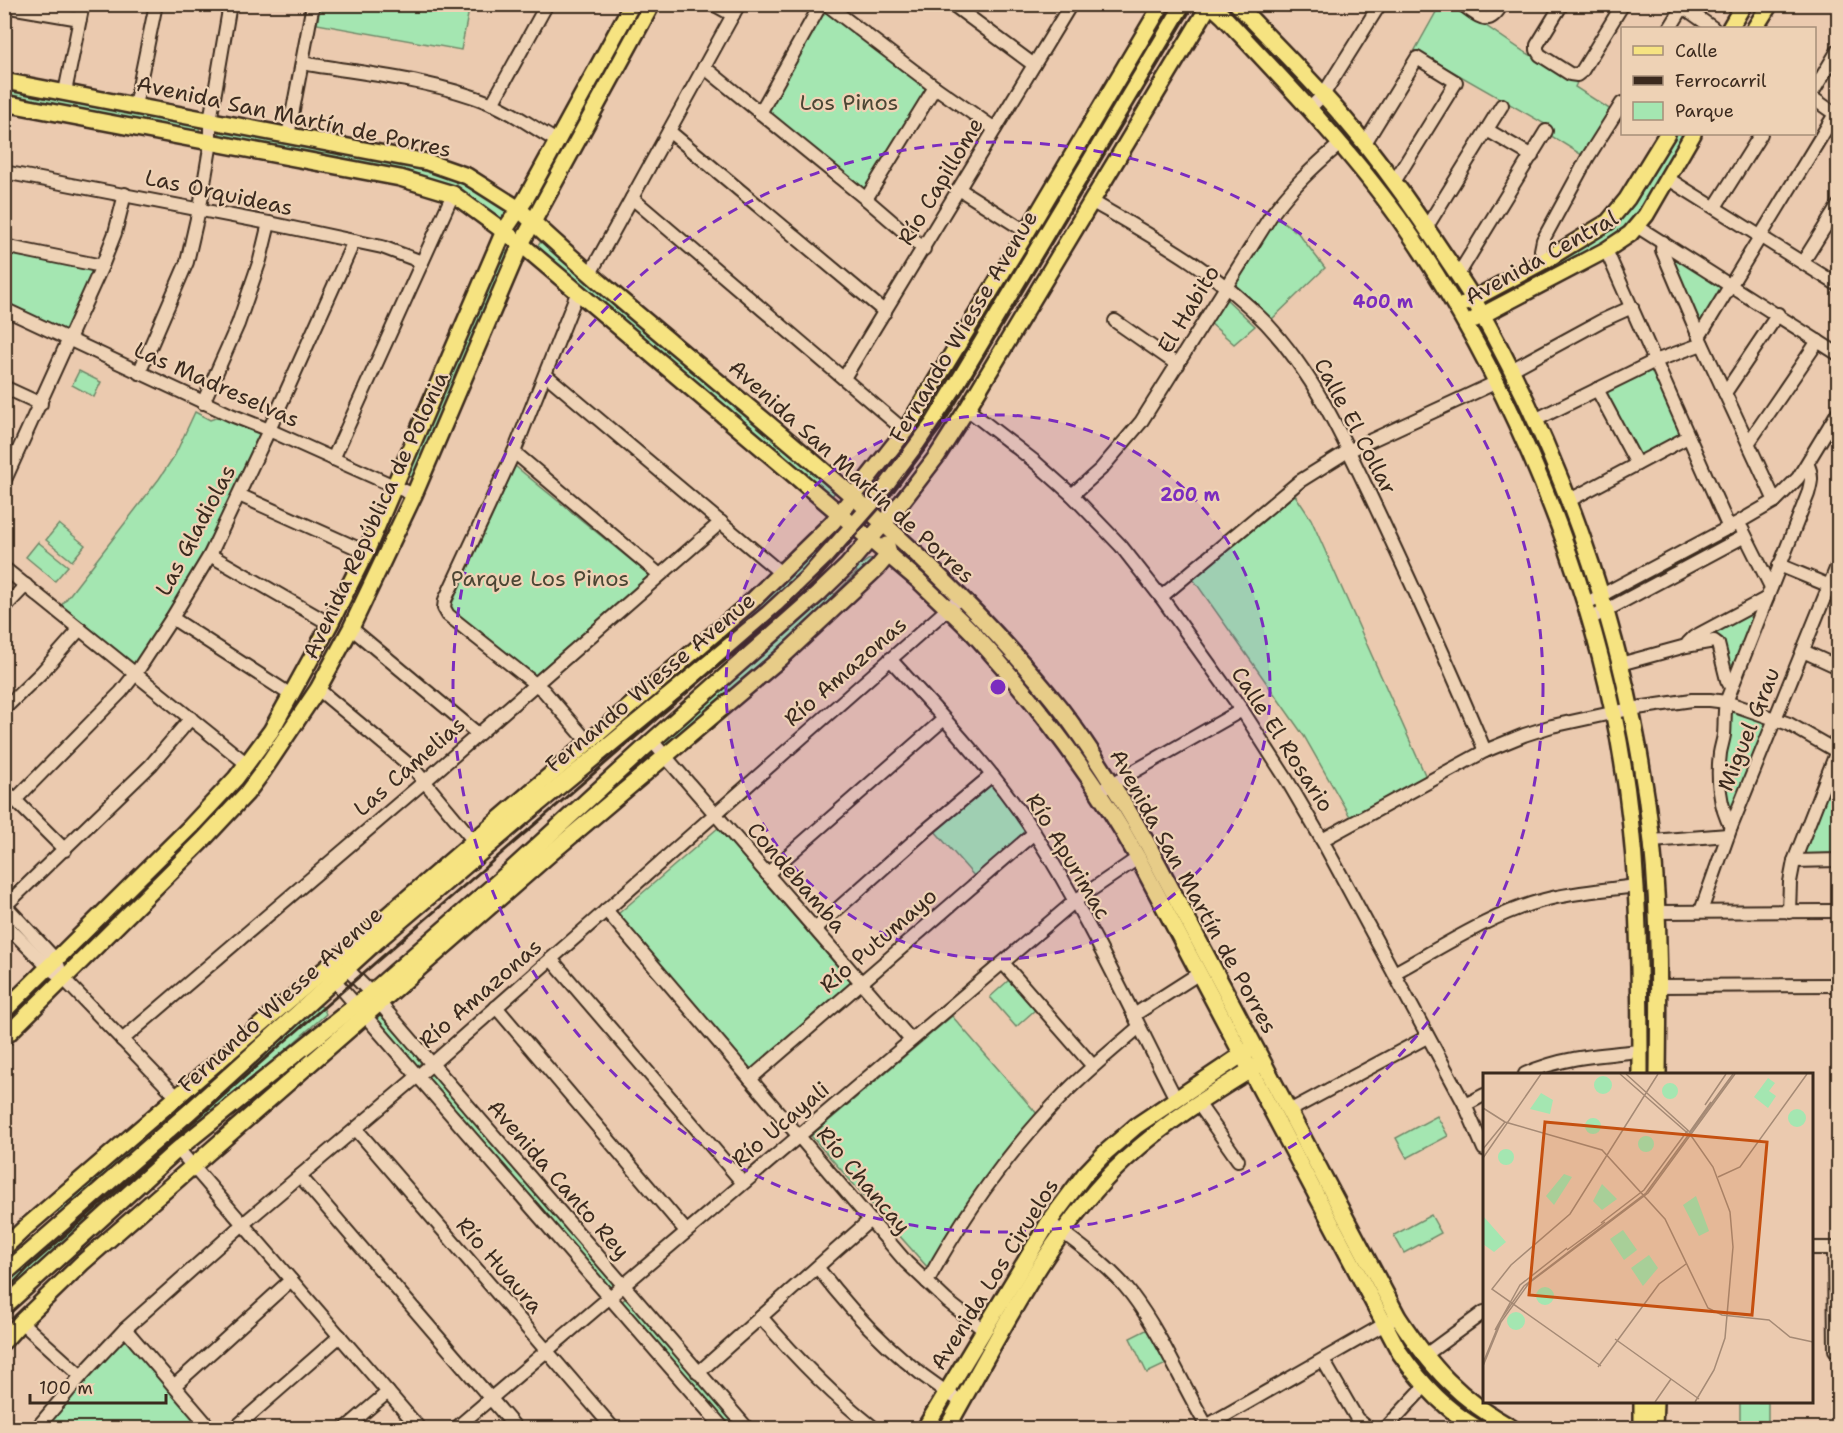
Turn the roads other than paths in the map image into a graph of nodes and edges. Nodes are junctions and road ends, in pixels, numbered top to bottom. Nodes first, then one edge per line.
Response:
1 (83, 4) edge
2 (156, 4) edge
3 (230, 4) edge
4 (313, 4) edge
5 (547, 4) edge
6 (632, 4) edge
7 (652, 4) edge
8 (713, 4) edge
9 (821, 4) edge
10 (826, 4) edge
11 (952, 4) edge
12 (1162, 4) edge
13 (1184, 4) edge
14 (1210, 4) edge
15 (1380, 4) edge
16 (1461, 4) edge
17 (1502, 4) edge
18 (1562, 4) edge
19 (1623, 4) edge
20 (1744, 4) edge
21 (1770, 4) edge
22 (1070, 5) edge
23 (4, 6) edge
24 (1681, 6) edge
25 (1232, 9) edge
26 (736, 10) edge
27 (80, 20) junction
28 (1670, 27) edge
29 (1712, 27) edge
30 (1731, 27) edge
31 (1756, 27) edge
32 (1267, 36) junction
33 (1254, 49) junction
34 (1839, 50) edge
35 (302, 63) junction
36 (1034, 65) junction
37 (704, 68) junction
38 (4, 81) edge
39 (935, 87) junction
40 (1816, 88) edge
41 (65, 92) junction
42 (1323, 95) junction
43 (1816, 100) edge
44 (4, 103) edge
45 (492, 104) junction
46 (1502, 105) dead end
47 (135, 106) junction
48 (1621, 106) edge
49 (1310, 109) junction
50 (760, 113) junction
51 (1837, 115) edge
52 (210, 121) junction
53 (995, 129) junction
54 (1487, 130) junction
55 (669, 131) junction
56 (1546, 131) dead end
57 (1665, 135) edge
58 (1692, 135) edge
59 (1760, 135) edge
60 (288, 136) junction
61 (557, 141) junction
62 (1365, 142) junction
63 (210, 143) junction
64 (1340, 144) junction
65 (1532, 156) junction
66 (4, 172) edge
67 (1667, 178) junction
68 (1394, 182) junction
69 (959, 189) junction
70 (125, 194) junction
71 (453, 194) junction
72 (632, 198) junction
73 (866, 199) junction
74 (1091, 201) junction
75 (1839, 206) edge
76 (1714, 207) junction
77 (519, 208) junction
78 (200, 209) junction
79 (532, 222) junction
80 (269, 223) junction
81 (1638, 226) junction
82 (1426, 228) junction
83 (504, 231) junction
84 (1027, 232) junction
85 (1760, 236) junction
86 (354, 241) junction
87 (1663, 242) junction
88 (521, 244) junction
89 (4, 246) edge
90 (924, 249) junction
91 (1606, 250) junction
92 (1544, 261) junction
93 (422, 262) junction
94 (1803, 262) junction
95 (102, 266) junction
96 (591, 272) junction
97 (1458, 275) junction
98 (1732, 285) junction
99 (1839, 285) edge
100 (1226, 286) junction
101 (578, 291) junction
102 (1474, 299) junction
103 (1632, 307) junction
104 (4, 309) edge
105 (1455, 309) junction
106 (885, 312) junction
107 (1778, 314) junction
108 (1482, 315) junction
109 (1115, 321) dead end
110 (1465, 325) junction
111 (69, 339) junction
112 (1818, 340) junction
113 (1701, 341) junction
114 (1839, 354) edge
115 (1655, 361) junction
116 (1178, 365) junction
117 (1511, 370) junction
118 (139, 373) junction
119 (546, 375) junction
120 (844, 378) junction
121 (1497, 382) junction
122 (4, 387) edge
123 (1597, 389) junction
124 (1725, 393) junction
125 (203, 403) junction
126 (41, 404) junction
127 (967, 410) junction
128 (1837, 417) edge
129 (1535, 420) junction
130 (269, 430) junction
131 (905, 431) junction
132 (1688, 436) junction
133 (1749, 442) junction
134 (1348, 451) junction
135 (514, 452) junction
136 (333, 459) junction
137 (1637, 464) junction
138 (1808, 465) junction
139 (8, 466) edge
140 (4, 482) edge
141 (395, 488) junction
142 (239, 495) junction
143 (414, 495) junction
144 (1072, 495) junction
145 (854, 497) junction
146 (1568, 501) junction
147 (1775, 501) junction
148 (868, 510) junction
149 (840, 513) junction
150 (721, 522) junction
151 (883, 523) junction
152 (1734, 525) junction
153 (855, 526) junction
154 (1745, 536) junction
155 (871, 538) junction
156 (366, 552) junction
157 (889, 554) junction
158 (210, 555) junction
159 (916, 555) junction
160 (1839, 564) edge
161 (1779, 565) junction
162 (4, 568) edge
163 (904, 568) junction
164 (782, 574) junction
165 (660, 575) junction
166 (26, 585) junction
167 (1830, 586) junction
168 (1769, 592) junction
169 (1601, 596) junction
170 (961, 597) junction
171 (1161, 597) junction
172 (1585, 604) junction
173 (4, 608) edge
174 (947, 609) junction
175 (1605, 612) junction
176 (172, 618) junction
177 (1590, 620) junction
178 (330, 624) junction
179 (351, 628) junction
180 (80, 629) junction
181 (1686, 646) junction
182 (1803, 651) junction
183 (890, 659) junction
184 (1620, 664) junction
185 (1839, 667) edge
186 (136, 673) junction
187 (534, 685) junction
188 (1731, 687) junction
189 (318, 689) junction
190 (291, 695) junction
191 (1726, 702) junction
192 (4, 709) edge
193 (1630, 709) junction
194 (1242, 710) junction
195 (1614, 712) junction
196 (190, 718) junction
197 (944, 719) junction
198 (1776, 719) junction
199 (478, 734) junction
200 (652, 741) junction
201 (588, 742) junction
202 (1485, 751) junction
203 (1838, 752) edge
204 (665, 756) junction
205 (247, 764) junction
206 (992, 775) junction
207 (425, 781) junction
208 (1113, 783) junction
209 (4, 789) edge
210 (1099, 792) junction
211 (15, 800) junction
212 (715, 814) junction
213 (1730, 831) junction
214 (1034, 833) junction
215 (473, 840) junction
216 (1322, 840) junction
217 (1652, 841) junction
218 (65, 850) junction
219 (1138, 858) junction
220 (1839, 860) edge
221 (1794, 861) junction
222 (767, 874) junction
223 (1636, 886) junction
224 (1075, 901) junction
225 (5, 906) edge
226 (606, 910) junction
227 (1701, 911) junction
228 (1839, 911) edge
229 (1657, 912) junction
230 (1789, 912) junction
231 (4, 923) edge
232 (815, 929) junction
233 (551, 959) junction
234 (1003, 963) junction
235 (52, 964) junction
236 (336, 969) junction
237 (1394, 973) junction
238 (1198, 974) junction
239 (64, 979) junction
240 (861, 983) junction
241 (1839, 985) edge
242 (1659, 986) junction
243 (375, 998) junction
244 (496, 1007) junction
245 (360, 1010) junction
246 (4, 1011) edge
247 (1134, 1015) junction
248 (1139, 1027) junction
249 (1427, 1037) junction
250 (4, 1038) edge
251 (122, 1040) junction
252 (911, 1040) junction
253 (1255, 1046) junction
254 (1640, 1051) junction
255 (1241, 1055) junction
256 (432, 1064) junction
257 (1093, 1066) junction
258 (1256, 1066) junction
259 (1528, 1073) edge
260 (1640, 1073) edge
261 (1658, 1073) edge
262 (418, 1076) junction
263 (750, 1079) junction
264 (176, 1096) junction
265 (1483, 1096) edge
266 (1176, 1099) junction
267 (1198, 1103) junction
268 (1465, 1105) junction
269 (1289, 1111) junction
270 (356, 1129) junction
271 (799, 1136) junction
272 (1483, 1145) edge
273 (178, 1149) junction
274 (1238, 1160) dead end
275 (193, 1166) junction
276 (300, 1176) junction
277 (743, 1183) junction
278 (1339, 1206) junction
279 (1325, 1214) junction
280 (870, 1221) junction
281 (1049, 1222) junction
282 (243, 1224) junction
283 (686, 1231) junction
284 (1063, 1233) junction
285 (4, 1248) edge
286 (1813, 1248) edge
287 (1837, 1248) edge
288 (818, 1268) junction
289 (4, 1275) edge
290 (291, 1280) junction
291 (1379, 1281) junction
292 (927, 1282) junction
293 (622, 1285) junction
294 (1365, 1289) junction
295 (609, 1296) junction
296 (1837, 1304) edge
297 (4, 1307) edge
298 (1483, 1313) edge
299 (761, 1317) junction
300 (1398, 1317) junction
301 (21, 1322) junction
302 (1384, 1325) junction
303 (125, 1329) junction
304 (984, 1330) junction
305 (340, 1336) junction
306 (4, 1341) edge
307 (546, 1350) junction
308 (1835, 1350) dead end
309 (1424, 1356) junction
310 (1323, 1360) junction
311 (698, 1373) junction
312 (81, 1376) junction
313 (1426, 1385) junction
314 (174, 1386) junction
315 (388, 1392) junction
316 (946, 1392) junction
317 (491, 1398) junction
318 (962, 1402) junction
319 (1642, 1403) edge
320 (1654, 1403) edge
321 (1476, 1408) junction
322 (1472, 1426) edge
323 (37, 1428) edge
324 (210, 1428) edge
325 (235, 1428) edge
326 (346, 1428) edge
327 (419, 1428) edge
328 (456, 1428) edge
329 (516, 1428) edge
330 (613, 1428) edge
331 (723, 1428) edge
332 (747, 1428) edge
333 (874, 1428) edge
334 (925, 1428) edge
335 (947, 1428) edge
336 (1206, 1428) edge
337 (1368, 1428) edge
338 (1386, 1428) edge
339 (1512, 1428) edge
340 (1642, 1428) edge
341 (1654, 1428) edge

1 - 27 street
2 - 47 street
3 - 52 street
4 - 35 street
5 - 45 street
6 - 61 main road, Avenida República de Polonia
7 - 79 main road, Avenida República de Polonia
8 - 26 street
9 - 50 street
10 - 39 street
11 - 36 street
12 - 84 main road, Fernando Wiesse Avenue
13 - 148 main road, Fernando Wiesse Avenue
14 - 25 main road
14 - 74 main road, Fernando Wiesse Avenue
15 - 42 street
16 - 17 street
18 - 19 street
20 - 30 main road
21 - 31 main road
22 - 36 street, Río Capillome
23 - 27 street
24 - 28 street
24 - 29 street
25 - 32 main road
25 - 33 main road
26 - 37 street
27 - 41 street
32 - 33 main road
32 - 42 main road
33 - 49 main road
34 - 40 street
35 - 45 street
35 - 60 street
36 - 53 street, Río Capillome
37 - 50 street
37 - 55 street
38 - 41 main road, Avenida San Martín de Porres
39 - 53 street
39 - 73 street
41 - 47 main road, Avenida San Martín de Porres
42 - 49 street
42 - 62 main road
43 - 51 street
44 - 63 main road, Avenida San Martín de Porres
45 - 61 street
46 - 54 street
47 - 52 main road, Avenida San Martín de Porres
48 - 92 street
49 - 64 main road
50 - 73 street
51 - 85 street
52 - 60 main road, Avenida San Martín de Porres
52 - 63 street
53 - 69 street, Río Capillome
54 - 65 street
54 - 82 street
55 - 72 street
55 - 106 street
56 - 65 street
57 - 92 main road, Avenida Central
58 - 67 main road, Avenida Central
59 - 76 street
60 - 77 main road, Avenida San Martín de Porres
61 - 77 main road, Avenida República de Polonia
62 - 68 main road
62 - 68 street
63 - 71 main road, Avenida San Martín de Porres
63 - 78 street
64 - 100 street, El Habito
64 - 105 main road
65 - 97 street
66 - 70 street, Las Orquideas
67 - 76 street
67 - 81 main road, Avenida Central
68 - 82 main road
69 - 84 street
69 - 90 street, Río Capillome
70 - 78 street, Las Orquideas
70 - 95 street
71 - 83 main road, Avenida San Martín de Porres
71 - 93 street
72 - 96 street
72 - 120 street
73 - 90 street
74 - 100 street, Calle El Collar
74 - 127 main road, Fernando Wiesse Avenue
75 - 94 street
76 - 85 street
77 - 79 main road, Avenida San Martín de Porres
77 - 83 main road, Avenida República de Polonia
78 - 80 street, Las Orquideas
78 - 118 street
79 - 88 main road, Avenida República de Polonia
79 - 96 main road, Avenida San Martín de Porres
80 - 86 street, Las Orquideas
80 - 125 street
81 - 87 street
81 - 91 main road, Avenida Central
82 - 97 main road
83 - 88 main road, Avenida San Martín de Porres
83 - 141 main road, Avenida República de Polonia
84 - 131 main road, Fernando Wiesse Avenue
85 - 94 street
85 - 98 street
86 - 93 street, Las Orquideas
86 - 130 street, Las Gladiolas
87 - 98 street
87 - 113 street
88 - 101 main road, Avenida San Martín de Porres
88 - 143 main road, Avenida República de Polonia
89 - 95 street
90 - 106 street, Río Capillome
91 - 103 street
91 - 108 main road, Avenida Central
92 - 102 main road, Avenida Central
93 - 136 street
94 - 99 street
95 - 111 street
96 - 145 main road, Avenida San Martín de Porres
97 - 102 main road
98 - 107 street
98 - 113 street
100 - 116 street, El Habito
100 - 134 street, Calle El Collar
101 - 119 street
101 - 149 main road, Avenida San Martín de Porres
102 - 105 main road, Avenida Central
102 - 108 main road
103 - 115 street
103 - 117 street
104 - 111 street, Las Madreselvas
105 - 110 main road
106 - 120 street, Río Capillome
107 - 112 street
107 - 124 street
108 - 110 main road, Avenida Central
108 - 117 main road
109 - 116 street
110 - 121 main road
111 - 118 street, Las Madreselvas
111 - 126 street
112 - 114 street
112 - 133 street
113 - 115 street
113 - 124 street
115 - 123 street
115 - 132 street
116 - 144 street, El Habito
117 - 129 main road
118 - 125 street, Las Madreselvas
119 - 135 street
119 - 150 street
120 - 131 street
121 - 134 street
121 - 172 main road
122 - 126 street
123 - 129 street
123 - 137 street
124 - 133 street
125 - 130 street, Las Madreselvas
126 - 139 street
127 - 144 street, Calle El Rosario
127 - 151 main road, Fernando Wiesse Avenue
128 - 138 street
129 - 146 main road
130 - 136 street, Las Madreselvas
130 - 142 street, Las Gladiolas
131 - 145 main road, Fernando Wiesse Avenue
132 - 137 street
132 - 152 street
133 - 147 street
134 - 171 street
134 - 202 street, Calle El Collar
135 - 165 street
135 - 187 street
136 - 141 street, Las Madreselvas
137 - 146 street
138 - 147 street
138 - 161 street
139 - 140 street
141 - 143 street, Las Madreselvas
141 - 156 main road, Avenida República de Polonia
142 - 156 street
142 - 158 street, Las Gladiolas
143 - 179 main road, Avenida República de Polonia
144 - 171 street, Calle El Rosario
145 - 148 main road, Avenida San Martín de Porres
145 - 149 main road, Fernando Wiesse Avenue
146 - 169 main road
147 - 152 street
148 - 151 main road, Avenida San Martín de Porres
148 - 153 main road, Fernando Wiesse Avenue
149 - 153 main road, Avenida San Martín de Porres
149 - 164 main road, Fernando Wiesse Avenue
150 - 164 street
150 - 165 street, Las Camelias
151 - 155 main road, Fernando Wiesse Avenue
151 - 157 main road
151 - 159 main road, Avenida San Martín de Porres
152 - 154 street
152 - 169 street
153 - 155 main road, Avenida San Martín de Porres
153 - 236 main road, Fernando Wiesse Avenue
154 - 168 street
154 - 175 street
155 - 157 main road, Avenida San Martín de Porres
155 - 200 main road, Fernando Wiesse Avenue
156 - 178 main road, Avenida República de Polonia
157 - 163 main road, Avenida San Martín de Porres
157 - 204 main road, Fernando Wiesse Avenue
158 - 176 street, Las Gladiolas
158 - 178 street
159 - 163 main road
159 - 170 main road, Avenida San Martín de Porres
160 - 167 street, Miguel Grau
161 - 167 street
161 - 168 street
162 - 166 street
163 - 174 main road, Avenida San Martín de Porres
164 - 201 main road, Fernando Wiesse Avenue
165 - 187 street, Las Camelias
166 - 173 street
166 - 180 street
167 - 182 street, Miguel Grau
168 - 181 street
168 - 188 street
169 - 172 street
169 - 175 main road
170 - 174 street, Río Amazonas
170 - 208 main road, Avenida San Martín de Porres
171 - 194 street, Calle El Rosario
172 - 177 main road
174 - 183 street, Río Amazonas
174 - 210 main road, Avenida San Martín de Porres
175 - 177 street
175 - 184 main road
176 - 186 street, Las Gladiolas
176 - 190 street
177 - 195 main road
178 - 190 main road, Avenida República de Polonia
179 - 189 main road, Avenida República de Polonia
179 - 199 street
180 - 186 street
180 - 192 street
181 - 184 street
181 - 188 street
182 - 185 street
182 - 198 street, Miguel Grau
183 - 197 street, Río Apurimac
183 - 212 street, Río Amazonas
184 - 193 main road
186 - 196 street
186 - 211 street, Las Gladiolas
187 - 199 street, Las Camelias
187 - 201 street
188 - 191 street
189 - 207 street
189 - 239 main road, Avenida República de Polonia
190 - 205 main road, Avenida República de Polonia
191 - 193 street
191 - 198 street
191 - 213 street
193 - 195 street
193 - 217 main road
194 - 208 street
194 - 216 street, Calle El Rosario
195 - 202 street
195 - 223 main road
196 - 205 street
196 - 218 street
197 - 206 street, Río Apurimac
197 - 222 street
198 - 203 street
198 - 213 street, Miguel Grau
199 - 207 street, Las Camelias
200 - 204 street, Condebamba
200 - 243 main road, Fernando Wiesse Avenue
201 - 215 main road, Fernando Wiesse Avenue
202 - 216 street
203 - 221 street
204 - 212 street, Condebamba
204 - 243 main road, Fernando Wiesse Avenue
205 - 235 main road, Avenida República de Polonia
206 - 214 street, Río Apurimac
206 - 232 street
207 - 215 street
207 - 251 street, Las Camelias
208 - 210 street
208 - 253 main road, Avenida San Martín de Porres
209 - 211 street
210 - 219 main road, Avenida San Martín de Porres
211 - 218 street
212 - 222 street, Condebamba
212 - 226 street, Río Amazonas
213 - 217 street
213 - 227 street, Miguel Grau
214 - 224 street, Río Apurimac
214 - 240 street, Río Putumayo
215 - 236 main road, Fernando Wiesse Avenue
216 - 237 street, Calle El Rosario
217 - 229 main road
218 - 225 street
219 - 224 street, Río Ucayali
219 - 238 main road, Avenida San Martín de Porres
220 - 221 street
221 - 230 street
222 - 232 street, Condebamba
223 - 237 street
223 - 254 main road
224 - 234 street, Río Ucayali
224 - 247 street, Río Apurimac
225 - 235 street
226 - 233 street, Río Amazonas
226 - 263 street, Río Chancay
227 - 229 street
227 - 230 street
228 - 230 street
229 - 242 main road
231 - 235 street
232 - 240 street, Condebamba
233 - 244 street, Río Amazonas
233 - 277 street
234 - 252 street, Río Ucayali
234 - 257 street
235 - 239 street
235 - 246 main road, Avenida República de Polonia
236 - 243 street, Avenida Canto Rey
236 - 245 street, Avenida Canto Rey
236 - 264 main road, Fernando Wiesse Avenue
236 - 289 main road, Fernando Wiesse Avenue
237 - 249 street, Calle El Rosario
238 - 247 street
238 - 255 main road, Avenida San Martín de Porres
239 - 250 main road, Avenida República de Polonia
239 - 251 street
240 - 252 street, Condebamba
240 - 263 street, Río Putumayo
241 - 242 street
242 - 261 main road
243 - 245 main road, Fernando Wiesse Avenue
243 - 256 street, Avenida Canto Rey
244 - 256 street, Río Amazonas
244 - 283 street
245 - 262 street, Avenida Canto Rey
245 - 273 main road, Fernando Wiesse Avenue
245 - 275 main road, Fernando Wiesse Avenue
247 - 248 street, Río Apurimac
248 - 257 street
248 - 266 street, Río Apurimac
249 - 268 street, Calle El Rosario
249 - 269 street
251 - 264 street
252 - 271 street, Río Ucayali
253 - 255 main road, Avenida Los Ciruelos
253 - 258 main road, Avenida San Martín de Porres
254 - 259 street
254 - 260 main road
255 - 258 main road, Avenida San Martín de Porres
255 - 266 main road, Avenida Los Ciruelos
256 - 262 street, Río Amazonas
256 - 293 street, Avenida Canto Rey
257 - 292 street
258 - 267 main road, Avenida Los Ciruelos
258 - 269 main road, Avenida San Martín de Porres
258 - 279 main road, Avenida San Martín de Porres
262 - 270 street, Río Amazonas
262 - 295 street, Avenida Canto Rey
263 - 271 street, Río Chancay
264 - 285 main road, Fernando Wiesse Avenue
265 - 268 street
266 - 281 main road, Avenida Los Ciruelos
267 - 274 street
267 - 284 main road, Avenida Los Ciruelos
268 - 272 street, Calle El Rosario
269 - 278 main road, Avenida San Martín de Porres
270 - 276 street, Río Amazonas
270 - 307 street, Río Huaura
271 - 277 street, Río Ucayali
271 - 280 street, Río Chancay
273 - 275 street
273 - 297 main road, Fernando Wiesse Avenue
275 - 282 street
275 - 301 main road, Fernando Wiesse Avenue
276 - 282 street, Río Amazonas
276 - 317 street
277 - 283 street, Río Ucayali
278 - 279 main road
278 - 291 main road, Avenida San Martín de Porres
279 - 294 main road, Avenida San Martín de Porres
280 - 288 street
280 - 292 street, Río Chancay
281 - 284 street
281 - 304 main road, Avenida Los Ciruelos
282 - 290 street
282 - 303 street, Río Amazonas
283 - 293 street, Río Ucayali
284 - 318 main road, Avenida Los Ciruelos
284 - 336 street
286 - 287 street
287 - 296 street
288 - 299 street
288 - 316 street
290 - 305 street
290 - 314 street
291 - 294 main road
291 - 300 main road, Avenida San Martín de Porres
292 - 304 street, Río Chancay
293 - 295 street, Río Ucayali
293 - 311 street, Avenida Canto Rey
294 - 302 main road, Avenida San Martín de Porres
295 - 307 street, Río Ucayali
295 - 331 street, Avenida Canto Rey
296 - 308 street
298 - 309 street
299 - 311 street
299 - 333 street
300 - 302 street
300 - 309 main road, Avenida San Martín de Porres
301 - 306 main road, Fernando Wiesse Avenue
301 - 312 street
302 - 310 street
302 - 313 main road, Avenida San Martín de Porres
303 - 312 street, Río Amazonas
303 - 314 street
304 - 316 main road, Avenida Los Ciruelos
305 - 315 street
305 - 325 street
307 - 317 street, Río Ucayali
307 - 330 street, Río Huaura
309 - 321 main road, Avenida San Martín de Porres
310 - 336 street
310 - 337 street
311 - 332 street, Avenida Canto Rey
312 - 323 street, Río Amazonas
313 - 322 main road, Avenida San Martín de Porres
313 - 338 street
314 - 324 street
315 - 326 street
315 - 327 street
316 - 318 street
316 - 334 main road, Avenida Los Ciruelos
317 - 328 street, Río Ucayali
317 - 329 street
318 - 335 main road, Avenida Los Ciruelos
319 - 340 main road
320 - 341 main road
321 - 322 main road
321 - 339 main road, Avenida San Martín de Porres

